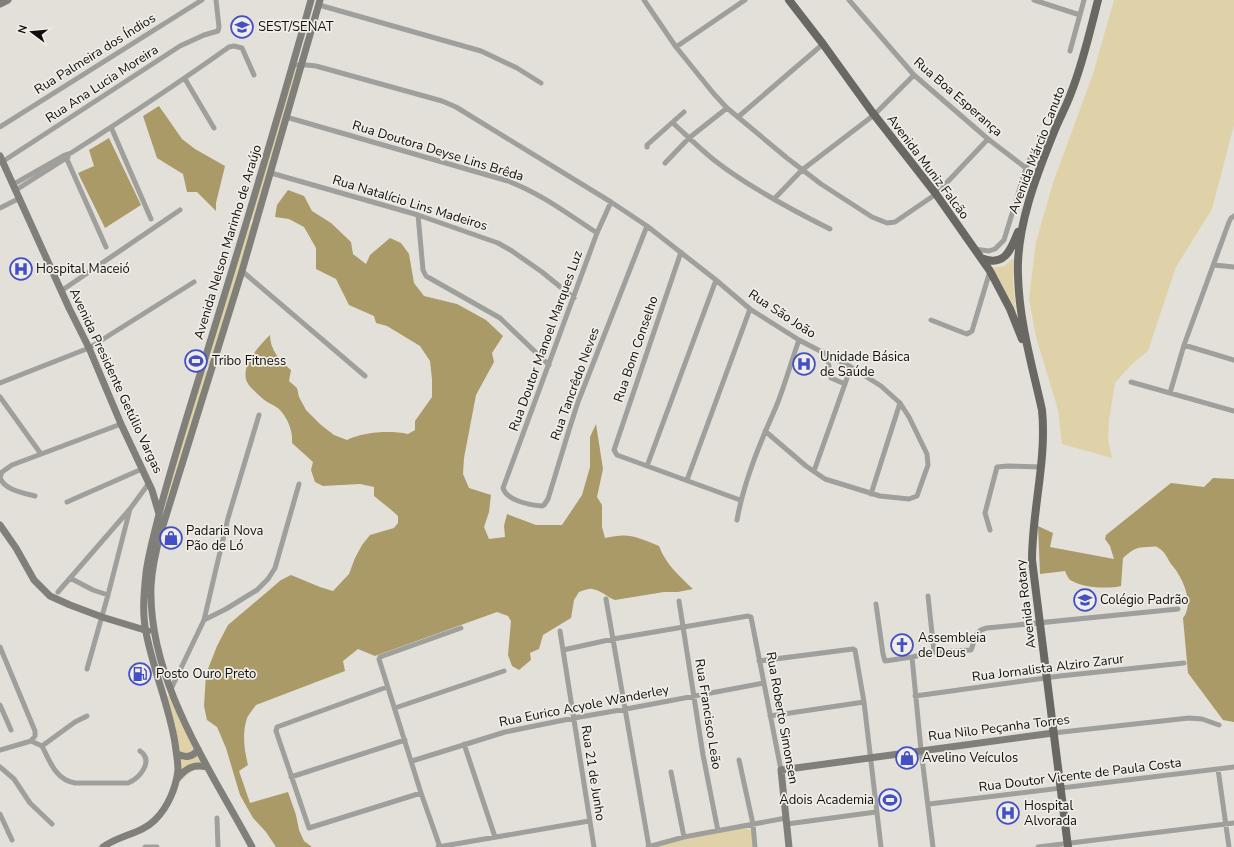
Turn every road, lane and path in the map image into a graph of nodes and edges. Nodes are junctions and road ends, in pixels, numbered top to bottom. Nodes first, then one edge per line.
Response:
1 (8, 0) edge
2 (202, 0) edge
3 (216, 0) edge
4 (311, 0) edge
5 (644, 0) edge
6 (745, 0) edge
7 (789, 0) edge
8 (849, 0) edge
9 (1034, 0) edge
10 (1084, 0) edge
11 (1098, 0) edge
12 (320, 2) edge
13 (0, 4) edge
14 (1080, 15) junction
15 (823, 44) junction
16 (676, 46) junction
17 (1070, 51) dead end
18 (293, 65) junction
19 (302, 65) junction
20 (254, 75) dead end
21 (914, 75) junction
22 (185, 79) junction
23 (541, 83) dead end
24 (727, 108) junction
25 (684, 112) dead end
26 (874, 115) junction
27 (286, 117) junction
28 (738, 117) junction
29 (673, 123) junction
30 (0, 127) edge
31 (111, 127) junction
32 (214, 128) dead end
33 (689, 138) junction
34 (988, 139) junction
35 (647, 147) dead end
36 (1034, 150) dead end
37 (1, 157) edge
38 (66, 157) junction
39 (665, 163) dead end
40 (1026, 168) junction
41 (802, 170) junction
42 (270, 173) junction
43 (15, 187) junction
44 (936, 194) junction
45 (20, 198) junction
46 (774, 198) junction
47 (611, 202) junction
48 (0, 208) edge
49 (180, 210) dead end
50 (418, 215) junction
51 (1234, 216) edge
52 (151, 219) dead end
53 (248, 220) junction
54 (256, 223) junction
55 (1022, 224) junction
56 (647, 226) junction
57 (830, 229) dead end
58 (597, 233) junction
59 (106, 248) dead end
60 (974, 249) junction
61 (681, 252) junction
62 (981, 258) junction
63 (1214, 265) junction
64 (1234, 267) edge
65 (242, 271) junction
66 (990, 271) junction
67 (716, 280) junction
68 (194, 282) dead end
69 (61, 291) junction
70 (574, 298) junction
71 (750, 309) junction
72 (931, 320) dead end
73 (799, 340) junction
74 (1184, 345) junction
75 (88, 348) junction
76 (827, 355) junction
77 (1030, 359) junction
78 (1234, 360) edge
79 (203, 366) junction
80 (549, 366) junction
81 (851, 367) junction
82 (211, 369) junction
83 (365, 376) dead end
84 (1131, 382) dead end
85 (0, 383) edge
86 (845, 384) junction
87 (1170, 393) junction
88 (0, 397) edge
89 (900, 403) junction
90 (1234, 412) edge
91 (259, 415) dead end
92 (121, 424) junction
93 (765, 431) junction
94 (41, 454) junction
95 (647, 466) junction
96 (1041, 467) junction
97 (142, 469) junction
98 (814, 471) junction
99 (687, 480) junction
100 (299, 484) dead end
101 (151, 486) junction
102 (166, 488) junction
103 (503, 488) joint
104 (871, 494) junction
105 (35, 496) dead end
106 (740, 500) junction
107 (67, 502) dead end
108 (130, 509) junction
109 (159, 513) junction
110 (737, 520) dead end
111 (0, 525) edge
112 (990, 530) dead end
113 (161, 532) junction
114 (70, 578) junction
115 (58, 592) dead end
116 (108, 595) junction
117 (928, 596) dead end
118 (606, 599) dead end
119 (679, 601) dead end
120 (876, 604) dead end
121 (1178, 609) dead end
122 (102, 617) junction
123 (204, 620) junction
124 (1039, 624) junction
125 (683, 626) junction
126 (461, 628) dead end
127 (145, 630) junction
128 (560, 632) dead end
129 (154, 633) junction
130 (613, 639) junction
131 (0, 647) edge
132 (563, 650) junction
133 (934, 652) junction
134 (912, 657) junction
135 (759, 661) junction
136 (1184, 663) dead end
137 (87, 669) dead end
138 (504, 671) dead end
139 (178, 672) junction
140 (165, 674) junction
141 (1047, 678) junction
142 (764, 683) junction
143 (388, 687) junction
144 (171, 689) junction
145 (694, 696) junction
146 (915, 696) junction
147 (864, 702) junction
148 (0, 705) edge
149 (395, 708) junction
150 (626, 709) junction
151 (87, 716) dead end
152 (770, 716) junction
153 (574, 718) junction
154 (1220, 725) dead end
155 (10, 730) dead end
156 (1054, 733) junction
157 (31, 740) junction
158 (405, 740) junction
159 (464, 744) junction
160 (42, 746) junction
161 (198, 749) junction
162 (0, 750) edge
163 (921, 750) junction
164 (140, 751) dead end
165 (177, 754) junction
166 (870, 758) junction
167 (739, 760) dead end
168 (412, 761) junction
169 (0, 767) edge
170 (207, 767) junction
171 (1234, 767) edge
172 (1218, 769) junction
173 (781, 770) junction
174 (671, 772) dead end
175 (291, 777) junction
176 (176, 779) junction
177 (1060, 788) junction
178 (421, 793) junction
179 (928, 804) junction
180 (876, 812) junction
181 (0, 814) edge
182 (217, 818) dead end
183 (589, 821) junction
184 (786, 821) junction
185 (1234, 823) edge
186 (52, 824) dead end
187 (753, 824) junction
188 (1226, 824) junction
189 (2, 825) edge
190 (718, 831) junction
191 (495, 837) junction
192 (684, 837) junction
193 (12, 840) dead end
194 (1068, 845) edge
195 (103, 847) edge
196 (145, 847) edge
197 (157, 847) edge
198 (218, 847) edge
199 (252, 847) edge
200 (440, 847) edge
201 (594, 847) edge
202 (649, 847) edge
203 (754, 847) edge
204 (789, 847) edge
205 (881, 847) edge
206 (933, 847) edge
207 (1038, 847) edge
208 (1230, 847) edge

1 - 13 main road
2 - 30 street, Rua Palmeira dos Índios
3 - 37 street, Rua Ana Lucia Moreira
4 - 18 main road, Avenida Nelson Marinho de Araújo
5 - 16 street
6 - 16 street
7 - 15 main road, Avenida Muniz Falcão
8 - 21 street, Rua Boa Esperança
9 - 14 street
10 - 14 street
11 - 55 main road, Avenida Márcio Canuto
12 - 19 main road, Avenida Nelson Marinho de Araújo
12 - 23 street
14 - 17 street
15 - 26 main road, Avenida Muniz Falcão
15 - 28 street
16 - 24 street
18 - 19 street, Rua São João
18 - 53 main road, Avenida Nelson Marinho de Araújo
19 - 27 main road, Avenida Nelson Marinho de Araújo
19 - 47 street, Rua São João
20 - 22 street
21 - 26 street
21 - 34 street, Rua Boa Esperança
22 - 31 street
22 - 32 street
24 - 28 street
24 - 33 street
25 - 29 street
26 - 41 street
26 - 44 main road, Avenida Muniz Falcão
27 - 42 main road, Avenida Nelson Marinho de Araújo
27 - 58 street, Rua Doutora Deyse Lins Brêda
28 - 41 street
29 - 33 street
29 - 35 street
31 - 38 street
31 - 52 street
33 - 39 street
33 - 46 street
34 - 40 street, Rua Boa Esperança
34 - 44 street
36 - 40 street
37 - 43 main road, Avenida Presidente Getúlio Vargas
38 - 43 street
38 - 59 street
40 - 60 street
41 - 44 street
41 - 46 street
42 - 50 street, Rua Natalício Lins Madeiros
42 - 54 main road, Avenida Nelson Marinho de Araújo
43 - 45 main road, Avenida Presidente Getúlio Vargas
44 - 60 main road, Avenida Muniz Falcão
45 - 48 street
45 - 69 main road, Avenida Presidente Getúlio Vargas
46 - 57 street
47 - 56 street, Rua São João
47 - 58 street, Rua Doutor Manoel Marques Luz
49 - 69 street
50 - 70 street, Rua Natalício Lins Madeiros
50 - 80 street
51 - 63 street
53 - 54 main road
53 - 79 main road, Avenida Nelson Marinho de Araújo
54 - 65 main road, Avenida Nelson Marinho de Araújo
55 - 62 main road
55 - 77 main road, Avenida Márcio Canuto
56 - 61 street, Rua São João
56 - 103 street, Rua Tancrêdo Neves
58 - 70 street, Rua Doutor Manoel Marques Luz
60 - 62 main road, Avenida Muniz Falcão
61 - 67 street, Rua São João
61 - 95 street, Rua Bom Conselho
62 - 66 main road, Avenida Muniz Falcão
63 - 64 street
63 - 74 street
65 - 82 main road, Avenida Nelson Marinho de Araújo
65 - 83 street
66 - 72 street
66 - 77 main road, Avenida Muniz Falcão
67 - 71 street, Rua São João
67 - 95 street
68 - 75 street
69 - 75 main road, Avenida Presidente Getúlio Vargas
70 - 80 street, Rua Doutor Manoel Marques Luz
71 - 73 street, Rua São João
71 - 99 street
73 - 76 street, Rua São João
73 - 93 street
74 - 78 street
74 - 87 street
75 - 85 street
75 - 92 main road, Avenida Presidente Getúlio Vargas
76 - 81 street, Rua São João
76 - 86 street
77 - 96 main road, Avenida Rotary
79 - 82 main road
79 - 102 main road, Avenida Nelson Marinho de Araújo
80 - 103 street, Rua Doutor Manoel Marques Luz
81 - 86 street
81 - 89 street, Rua São João
82 - 113 main road, Avenida Nelson Marinho de Araújo
84 - 87 street
86 - 98 street
87 - 90 street
88 - 94 street
89 - 104 street
89 - 104 street, Rua São João
91 - 123 street
92 - 94 street
92 - 97 main road, Avenida Presidente Getúlio Vargas
93 - 98 street
93 - 106 street
94 - 105 street
95 - 99 street
96 - 112 street
96 - 124 main road, Avenida Rotary
97 - 101 main road, Avenida Presidente Getúlio Vargas
97 - 107 street
98 - 104 street
99 - 106 street
100 - 123 street
101 - 102 main road
101 - 108 street
101 - 109 main road, Avenida Presidente Getúlio Vargas
102 - 109 main road, Avenida Nelson Marinho de Araújo
106 - 110 street
108 - 114 street
108 - 116 street
109 - 113 main road, Avenida Presidente Getúlio Vargas
109 - 127 main road, Avenida Nelson Marinho de Araújo
111 - 122 main road
113 - 129 main road, Avenida Nelson Marinho de Araújo
114 - 115 street
114 - 116 street
116 - 122 street
117 - 133 street
118 - 130 street
119 - 125 street, Rua Francisco Leão
120 - 134 street
121 - 124 street
122 - 127 main road
122 - 137 street
123 - 139 street
124 - 133 street
124 - 141 main road, Avenida Rotary
125 - 130 street
125 - 135 street, Rua Roberto Simonsen
125 - 145 street, Rua Francisco Leão
126 - 143 street
127 - 129 main road
127 - 165 main road, Avenida Nelson Marinho de Araújo
128 - 132 street, Rua 21 de Junho
129 - 140 main road, Avenida Nelson Marinho de Araújo
130 - 132 street
130 - 150 street
131 - 157 street
132 - 153 street, Rua 21 de Junho
133 - 134 street
134 - 146 street
135 - 142 street, Rua Roberto Simonsen
135 - 147 street
136 - 141 street, Rua Jornalista Alziro Zarur
138 - 149 street
139 - 140 street
139 - 144 street
140 - 144 main road, Avenida Nelson Marinho de Araújo
141 - 146 street, Rua Jornalista Alziro Zarur
141 - 156 main road, Avenida Rotary
142 - 145 street, Rua Eurico Acyole Wanderley
142 - 152 street, Rua Roberto Simonsen
143 - 149 street
143 - 175 street
144 - 161 main road, Avenida Nelson Marinho de Araújo
145 - 150 street, Rua Eurico Acyole Wanderley
145 - 190 street, Rua Francisco Leão
146 - 163 street
147 - 152 street
147 - 166 street
148 - 155 street
149 - 158 street
150 - 153 street, Rua Eurico Acyole Wanderley
150 - 202 street
151 - 160 street
152 - 173 street, Rua Roberto Simonsen
153 - 159 street, Rua Eurico Acyole Wanderley
153 - 183 street, Rua 21 de Junho
154 - 156 street, Rua Nilo Peçanha Torres
156 - 163 main road, Rua Nilo Peçanha Torres
156 - 177 main road, Avenida Rotary
157 - 160 street
157 - 162 street
158 - 168 street
158 - 175 street
159 - 168 street, Rua Eurico Acyole Wanderley
159 - 191 street
160 - 164 street
161 - 165 main road
161 - 170 main road, Avenida Nelson Marinho de Araújo
163 - 166 main road, Rua Nilo Peçanha Torres
163 - 179 street
165 - 176 main road, Avenida Nelson Marinho de Araújo
166 - 173 main road, Rua Nilo Peçanha Torres
166 - 180 street
167 - 187 street
168 - 178 street
169 - 186 street
170 - 176 main road
170 - 199 main road, Avenida Nelson Marinho de Araújo
171 - 172 street, Rua Doutor Vicente de Paula Costa
172 - 177 street, Rua Doutor Vicente de Paula Costa
172 - 188 street
173 - 184 main road, Rua Roberto Simonsen
174 - 192 street
175 - 178 street
176 - 195 main road
177 - 179 street, Rua Doutor Vicente de Paula Costa
177 - 194 main road, Avenida Rotary
178 - 200 street
179 - 206 street
180 - 184 street
180 - 205 street
181 - 189 street
182 - 198 street
183 - 191 street
183 - 201 street, Rua 21 de Junho
184 - 187 street
184 - 204 main road, Rua Roberto Simonsen
185 - 188 street
187 - 190 street
187 - 203 street
188 - 194 street
188 - 208 street
189 - 193 street
190 - 192 street
191 - 200 street
192 - 202 street
194 - 207 street
196 - 197 street

